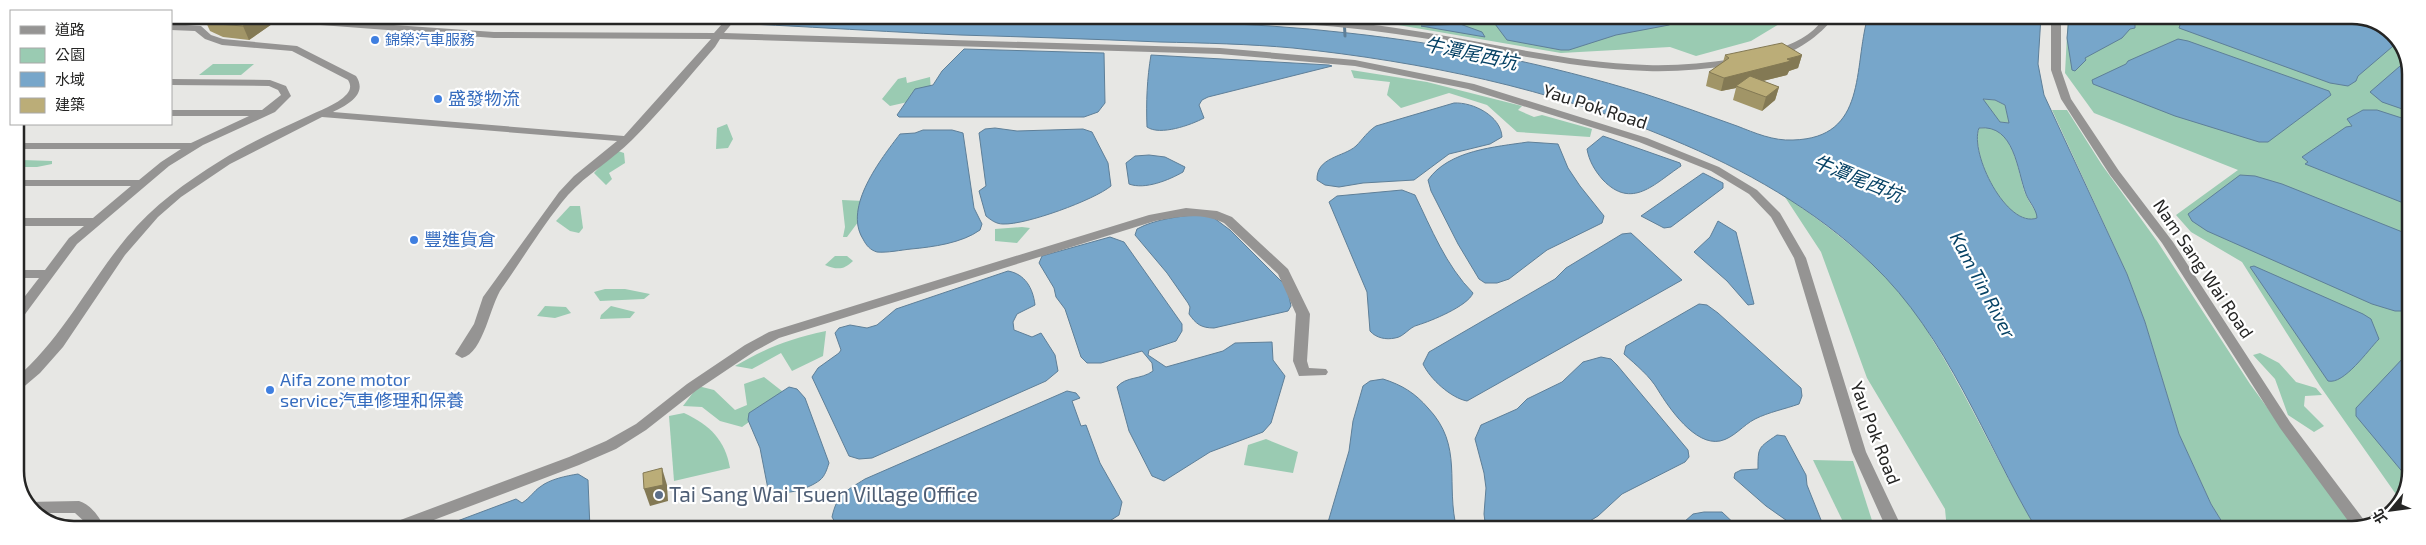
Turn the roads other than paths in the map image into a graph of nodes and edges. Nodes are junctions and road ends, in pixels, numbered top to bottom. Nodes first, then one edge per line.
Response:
1 (349, 24) edge
2 (727, 24) edge
3 (1345, 24) edge
4 (1825, 24) edge
5 (2056, 24) edge
6 (172, 27) edge
7 (719, 33) junction
8 (1762, 56) edge
9 (1743, 61) edge
10 (172, 82) edge
11 (172, 113) edge
12 (265, 113) junction
13 (321, 114) junction
14 (627, 139) junction
15 (24, 146) edge
16 (193, 146) junction
17 (24, 182) edge
18 (142, 183) junction
19 (24, 222) edge
20 (94, 222) junction
21 (24, 274) edge
22 (48, 274) junction
23 (24, 306) edge
24 (462, 354) dead end
25 (1321, 372) dead end
26 (24, 379) edge
27 (39, 507) edge
28 (94, 521) edge
29 (414, 521) edge
30 (1891, 521) edge
31 (2356, 521) edge

1 - 7 street, Yau Pok Road
2 - 7 street
3 - 9 street
4 - 8 street
5 - 31 street, Nam Sang Wai Road
6 - 13 street
7 - 14 street
7 - 30 street, Yau Pok Road
10 - 12 street
11 - 12 street
12 - 16 street
13 - 14 street
13 - 26 street
14 - 24 street
15 - 16 street
16 - 18 street
17 - 18 street
18 - 20 street
19 - 20 street
20 - 22 street
21 - 22 street
22 - 23 street
25 - 29 street
27 - 28 street

